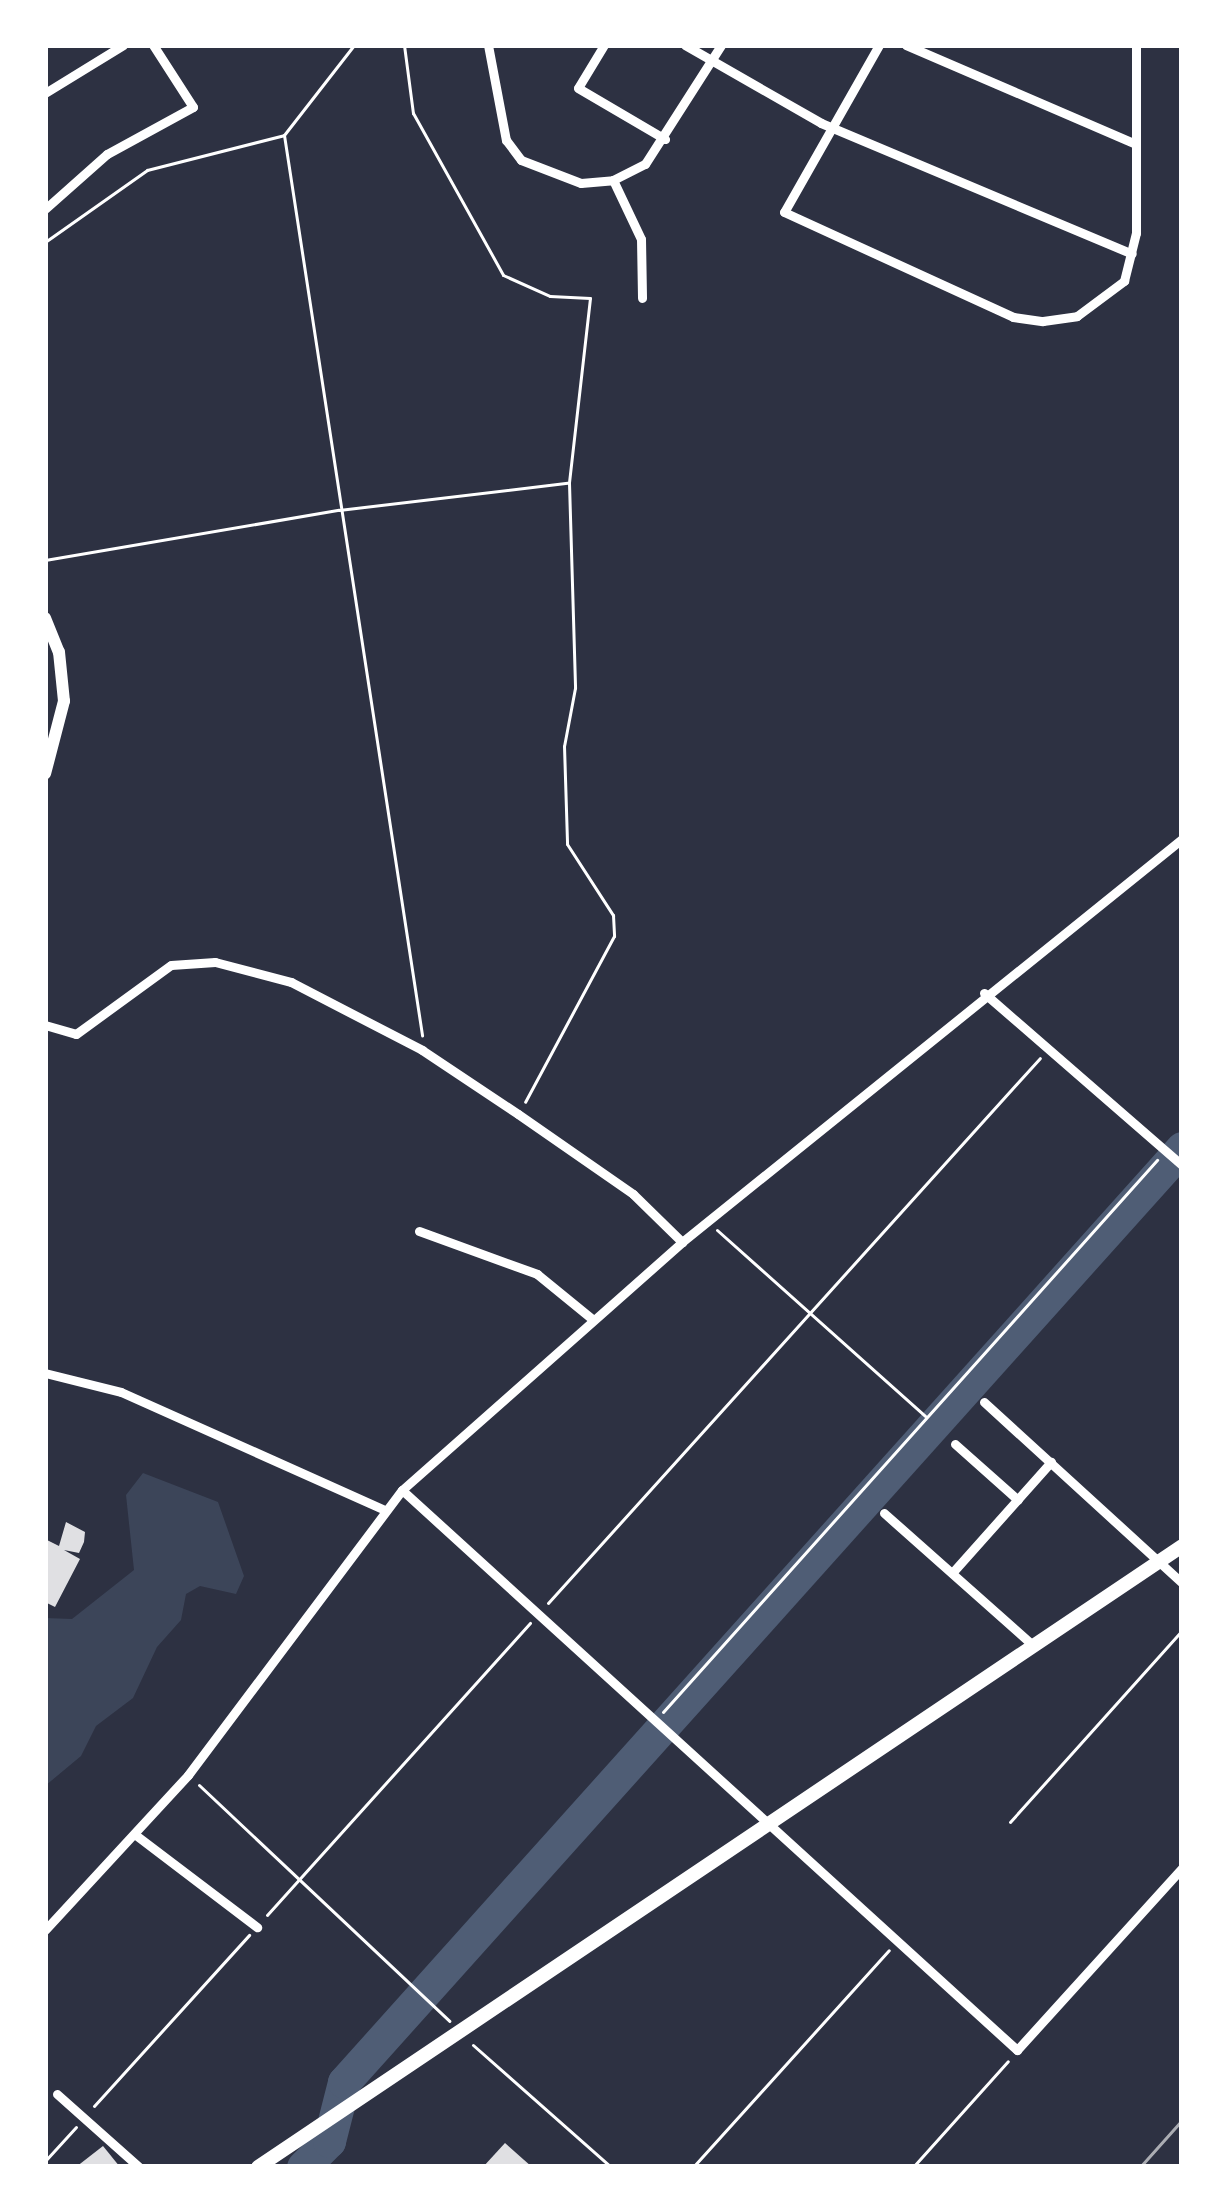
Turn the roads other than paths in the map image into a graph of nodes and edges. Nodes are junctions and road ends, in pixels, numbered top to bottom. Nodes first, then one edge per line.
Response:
1 (123, 45) edge
2 (153, 45) edge
3 (488, 45) edge
4 (604, 45) edge
5 (685, 45) edge
6 (721, 45) edge
7 (878, 45) edge
8 (906, 45) edge
9 (1136, 45) edge
10 (711, 61) junction
11 (45, 93) edge
12 (834, 124) junction
13 (665, 139) junction
14 (1134, 143) junction
15 (613, 180) junction
16 (45, 209) edge
17 (1132, 254) junction
18 (642, 298) dead end
19 (45, 618) edge
20 (45, 774) edge
21 (1182, 838) edge
22 (984, 993) junction
23 (45, 1025) edge
24 (1181, 1164) edge
25 (418, 1231) dead end
26 (682, 1242) junction
27 (591, 1318) junction
28 (45, 1372) edge
29 (984, 1402) dead end
30 (955, 1444) dead end
31 (1051, 1462) junction
32 (402, 1490) junction
33 (1018, 1500) junction
34 (385, 1510) junction
35 (884, 1513) dead end
36 (1182, 1546) edge
37 (1158, 1562) junction
38 (952, 1573) junction
39 (1182, 1583) edge
40 (1034, 1646) junction
41 (771, 1826) junction
42 (137, 1836) junction
43 (1182, 1868) edge
44 (256, 1927) dead end
45 (45, 1930) edge
46 (56, 2094) dead end
47 (139, 2167) edge
48 (258, 2167) edge

1 - 11 street
2 - 16 street
3 - 15 street
4 - 13 street
5 - 10 street
6 - 10 street
7 - 12 street
8 - 14 street
9 - 14 street
10 - 12 street
10 - 13 street
12 - 17 street
12 - 17 street
13 - 15 street
14 - 17 street
15 - 18 street
19 - 20 street
21 - 22 street
22 - 24 street
22 - 26 street
23 - 26 street
25 - 27 street
26 - 27 street
27 - 32 street
28 - 34 street
29 - 31 street
30 - 33 street
31 - 33 street
31 - 37 street
32 - 34 street
32 - 41 street
33 - 38 street
34 - 42 street
35 - 38 street
36 - 37 main road
37 - 39 street
37 - 40 main road
38 - 40 street
40 - 41 main road
41 - 43 street
41 - 48 main road
42 - 44 street
42 - 45 street
46 - 47 street

